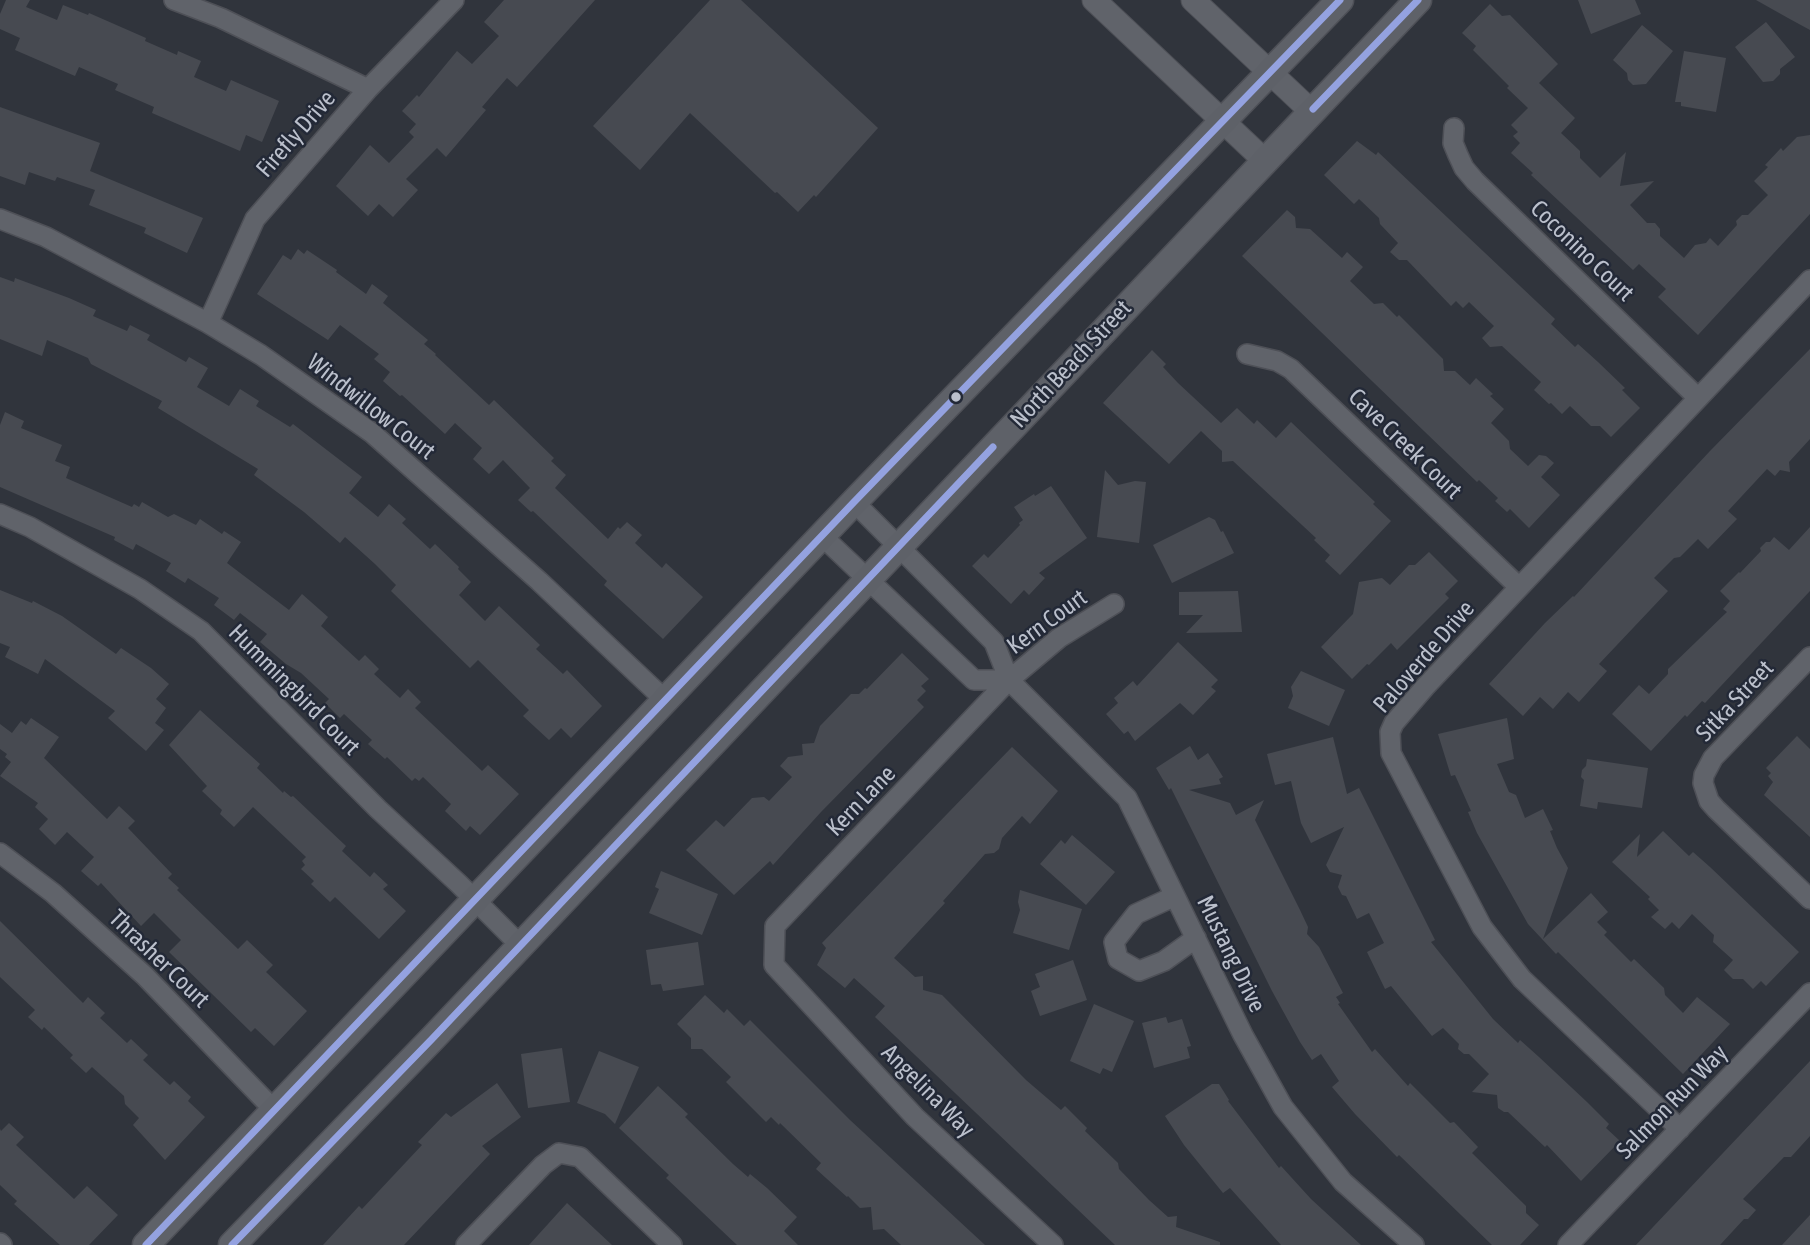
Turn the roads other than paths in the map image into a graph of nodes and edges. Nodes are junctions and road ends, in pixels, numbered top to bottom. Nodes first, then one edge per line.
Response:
1 (174, 0) edge
2 (454, 0) edge
3 (1094, 0) edge
4 (1193, 0) edge
5 (1340, 0) edge
6 (1418, 0) edge
7 (1271, 72) junction
8 (368, 89) junction
9 (1311, 111) junction
10 (1223, 121) junction
11 (1454, 128) dead end
12 (1264, 160) junction
13 (0, 219) edge
14 (1810, 280) edge
15 (208, 323) junction
16 (1247, 354) dead end
17 (1698, 398) junction
18 (854, 502) junction
19 (0, 514) edge
20 (822, 536) junction
21 (900, 546) junction
22 (867, 579) junction
23 (1519, 587) junction
24 (1114, 604) dead end
25 (1810, 657) edge
26 (1009, 680) junction
27 (665, 700) junction
28 (0, 853) edge
29 (1175, 896) junction
30 (1810, 899) edge
31 (475, 900) junction
32 (1196, 938) junction
33 (521, 946) junction
34 (774, 965) joint
35 (1810, 993) edge
36 (275, 1111) junction
37 (1680, 1129) junction
38 (146, 1245) edge
39 (232, 1245) edge
40 (466, 1245) edge
41 (672, 1245) edge
42 (1053, 1245) edge
43 (1414, 1245) edge
44 (1568, 1245) edge

1 - 8 street
2 - 8 street, Firefly Drive
3 - 10 street
4 - 7 street
5 - 7 main road
6 - 9 main road, North Beach Street
7 - 9 street
7 - 10 main road
8 - 15 street, Firefly Drive
9 - 12 main road, North Beach Street
10 - 12 street
10 - 18 main road
11 - 17 street, Coconino Court
12 - 21 main road, North Beach Street
13 - 15 street, Windwillow Court
14 - 17 street, Paloverde Drive
15 - 27 street, Windwillow Court
16 - 23 street, Cave Creek Court
17 - 23 street, Paloverde Drive
18 - 20 main road
18 - 21 street, Mustang Drive
19 - 31 street, Hummingbird Court
20 - 22 street
20 - 27 main road
21 - 22 main road, North Beach Street
21 - 26 street, Mustang Drive
22 - 26 street
22 - 33 main road, North Beach Street
23 - 37 street, Paloverde Drive
24 - 26 street, Kern Court
25 - 30 street, Sitka Street
26 - 29 street, Mustang Drive
26 - 34 street, Kern Lane
27 - 31 main road
28 - 36 street, Thrasher Court
29 - 32 street, Mustang Drive
29 - 32 street
31 - 33 street, Hummingbird Court
31 - 36 main road
32 - 43 street, Mustang Drive
33 - 39 main road, North Beach Street
34 - 42 street, Angelina Way
35 - 37 street, Salmon Run Way
36 - 38 main road
37 - 44 street, Salmon Run Way
40 - 41 street

